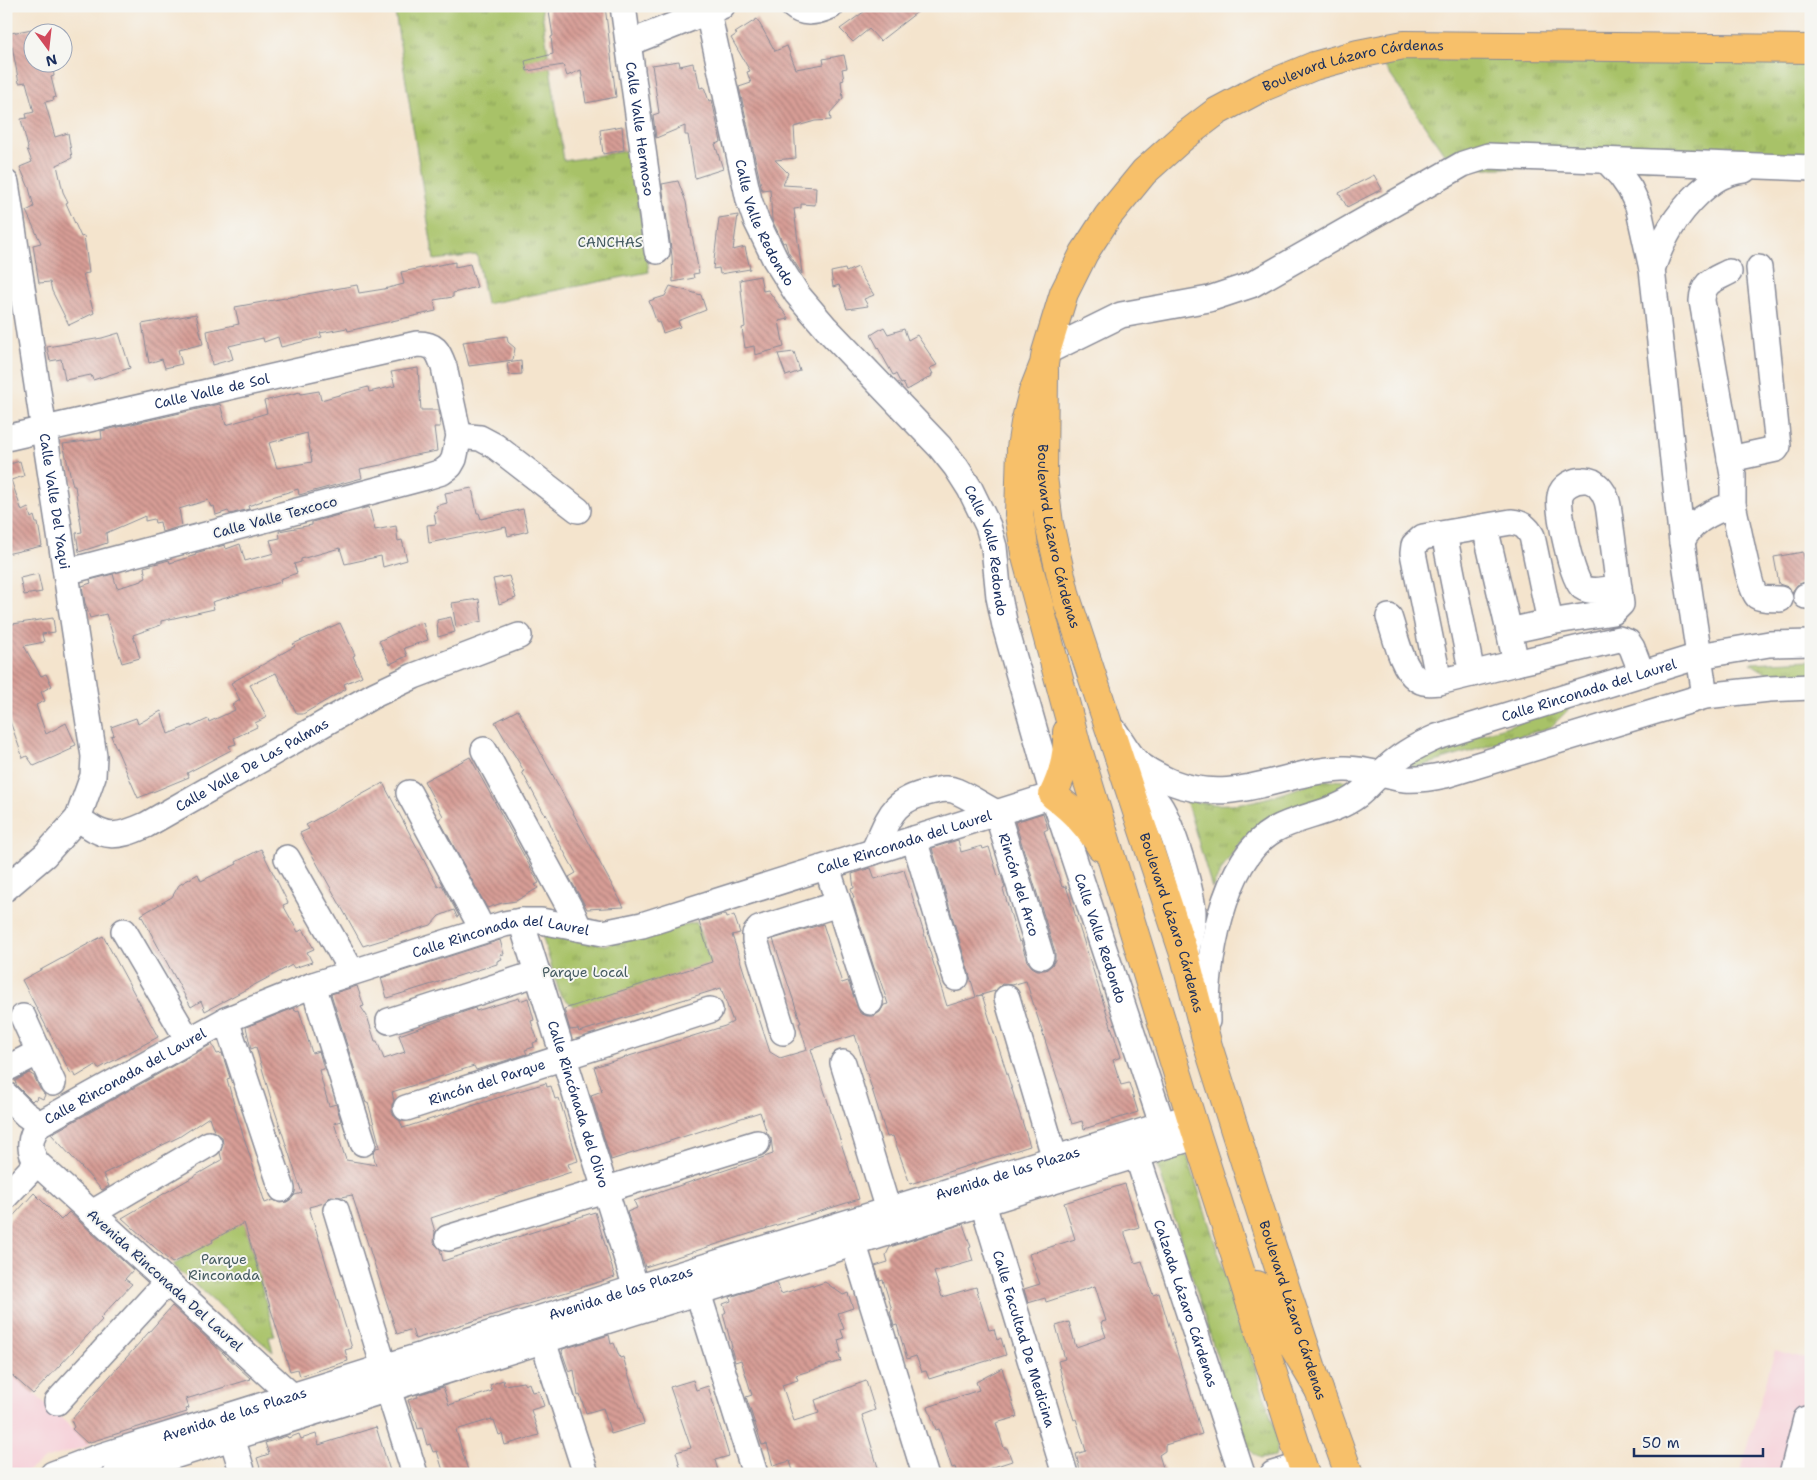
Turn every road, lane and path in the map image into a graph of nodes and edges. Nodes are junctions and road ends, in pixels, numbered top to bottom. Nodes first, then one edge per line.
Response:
1 (623, 6) edge
2 (793, 6) edge
3 (831, 6) edge
4 (715, 9) edge
5 (629, 43) junction
6 (1811, 48) edge
7 (1606, 160) junction
8 (1762, 166) junction
9 (1811, 168) edge
10 (6, 183) edge
11 (657, 251) dead end
12 (1759, 268) dead end
13 (1652, 269) junction
14 (1730, 272) dead end
15 (1045, 358) junction
16 (43, 430) junction
17 (459, 436) junction
18 (6, 438) edge
19 (1730, 459) junction
20 (1733, 505) junction
21 (578, 510) dead end
22 (1485, 527) junction
23 (1444, 534) junction
24 (1682, 542) junction
25 (66, 572) junction
26 (1619, 587) dead end
27 (1780, 599) dead end
28 (1389, 617) dead end
29 (1550, 622) junction
30 (1509, 632) junction
31 (519, 636) dead end
32 (1811, 643) edge
33 (1698, 656) junction
34 (1516, 663) junction
35 (1472, 674) junction
36 (1642, 674) junction
37 (1439, 682) junction
38 (1811, 687) edge
39 (1705, 696) junction
40 (1063, 698) junction
41 (1104, 716) junction
42 (484, 750) dead end
43 (1380, 774) junction
44 (409, 793) dead end
45 (1053, 795) junction
46 (997, 813) junction
47 (78, 818) junction
48 (914, 839) junction
49 (873, 852) junction
50 (286, 858) dead end
51 (826, 867) junction
52 (1117, 874) junction
53 (6, 888) edge
54 (838, 904) junction
55 (521, 921) junction
56 (579, 928) junction
57 (482, 930) junction
58 (124, 931) dead end
59 (1041, 956) dead end
60 (352, 972) junction
61 (538, 973) junction
62 (956, 978) dead end
63 (313, 985) junction
64 (1008, 998) dead end
65 (870, 1002) dead end
66 (710, 1010) dead end
67 (23, 1017) dead end
68 (226, 1020) junction
69 (389, 1021) dead end
70 (783, 1032) dead end
71 (188, 1040) junction
72 (1208, 1046) junction
73 (39, 1052) junction
74 (564, 1057) junction
75 (843, 1063) dead end
76 (6, 1069) edge
77 (53, 1084) dead end
78 (6, 1096) edge
79 (406, 1108) dead end
80 (40, 1124) junction
81 (1195, 1126) junction
82 (1166, 1135) junction
83 (363, 1143) dead end
84 (757, 1143) dead end
85 (209, 1144) dead end
86 (1134, 1145) junction
87 (1055, 1158) junction
88 (37, 1163) junction
89 (282, 1190) dead end
90 (605, 1190) junction
91 (6, 1196) edge
92 (983, 1204) junction
93 (336, 1210) dead end
94 (888, 1210) junction
95 (92, 1213) junction
96 (448, 1238) dead end
97 (1232, 1243) junction
98 (854, 1245) junction
99 (167, 1282) junction
100 (636, 1288) junction
101 (698, 1293) junction
102 (543, 1341) junction
103 (386, 1378) junction
104 (1319, 1390) junction
105 (292, 1396) junction
106 (57, 1402) dead end
107 (1806, 1419) dead end
108 (232, 1438) junction
109 (1304, 1469) edge
110 (53, 1474) edge
111 (116, 1474) edge
112 (243, 1474) edge
113 (415, 1474) edge
114 (586, 1474) edge
115 (755, 1474) edge
116 (925, 1474) edge
117 (1065, 1474) edge
118 (1242, 1474) edge
119 (1273, 1474) edge
120 (1349, 1474) edge
121 (1792, 1474) edge

1 - 5 street, Calle Valle Hermoso
2 - 3 street
4 - 5 street
4 - 45 street, Calle Valle Redondo
5 - 11 street, Calle Valle Hermoso
6 - 15 main road, Boulevard Lázaro Cárdenas
7 - 8 street
7 - 13 street
7 - 15 street
8 - 9 street
8 - 13 street
10 - 16 street, Calle Valle Del Yaqui
12 - 19 street
13 - 24 street
14 - 19 street
15 - 40 main road, Boulevard Lázaro Cárdenas
15 - 41 main road, Boulevard Lázaro Cárdenas
16 - 17 street, Calle Valle de Sol
16 - 18 street, Calle Valle de Sol
16 - 25 street, Calle Valle Del Yaqui
17 - 21 street
17 - 25 street, Calle Valle Texcoco
19 - 20 street
20 - 24 street
20 - 27 street
22 - 23 street
22 - 29 street
22 - 30 street
23 - 35 street
23 - 37 street
24 - 33 street
25 - 47 street, Calle Valle Del Yaqui
26 - 29 street
28 - 37 street
29 - 30 street
30 - 34 street
31 - 47 street, Calle Valle De Las Palmas
32 - 33 street, Calle Rinconada del Laurel
33 - 36 street, Calle Rinconada del Laurel
33 - 39 street
34 - 35 street
34 - 36 street
35 - 37 street
36 - 43 street, Calle Rinconada del Laurel
38 - 39 street
39 - 43 street
40 - 45 main road
40 - 52 main road, Boulevard Lázaro Cárdenas
41 - 43 street
41 - 72 main road, Boulevard Lázaro Cárdenas
42 - 56 street
43 - 72 street, Calle Rinconada del Laurel
44 - 57 street
45 - 46 street, Calle Rinconada del Laurel
45 - 52 main road
45 - 82 street, Calle Valle Redondo
46 - 48 street, Calle Rinconada del Laurel
46 - 49 street
46 - 59 street, Rincón del Arco
47 - 53 street
48 - 49 street, Calle Rinconada del Laurel
48 - 62 street
49 - 51 street, Calle Rinconada del Laurel
50 - 60 street
51 - 54 street
51 - 56 street, Calle Rinconada del Laurel
52 - 81 main road, Boulevard Lázaro Cárdenas
54 - 65 street
54 - 70 street
55 - 56 street, Calle Rinconada del Laurel
55 - 57 street, Calle Rinconada del Laurel
55 - 61 street, Calle Rincónada del Olivo
57 - 60 street, Calle Rinconada del Laurel
58 - 71 street
60 - 63 street, Calle Rinconada del Laurel
61 - 69 street
61 - 74 street, Calle Rincónada del Olivo
63 - 68 street, Calle Rinconada del Laurel
63 - 83 street
64 - 87 street
66 - 74 street, Rincón del Parque
67 - 73 street
68 - 71 street, Calle Rinconada del Laurel
68 - 89 street
71 - 80 street, Calle Rinconada del Laurel
72 - 104 main road, Boulevard Lázaro Cárdenas
73 - 76 street
73 - 77 street
74 - 79 street, Rincón del Parque
74 - 90 street, Calle Rincónada del Olivo
75 - 94 street
78 - 80 street
80 - 88 street, Calle Rinconada del Laurel
81 - 82 street, Avenida de las Plazas
81 - 97 main road, Boulevard Lázaro Cárdenas
82 - 86 street, Avenida de las Plazas
84 - 90 street
85 - 95 street
86 - 87 street, Avenida de las Plazas
86 - 92 street, Avenida de las Plazas
86 - 118 street, Calzada Lázaro Cárdenas
87 - 94 street, Avenida de las Plazas
88 - 91 street
88 - 95 street, Avenida Rinconada Del Laurel
90 - 96 street
90 - 100 street, Calle Rincónada del Olivo
92 - 98 street, Avenida de las Plazas
92 - 117 street, Calle Facultad De Medicina
93 - 103 street
94 - 100 street, Avenida de las Plazas
95 - 99 street, Avenida Rinconada Del Laurel
97 - 104 main road
97 - 109 main road, Boulevard Lázaro Cárdenas
98 - 101 street, Avenida de las Plazas
98 - 116 street
99 - 105 street, Avenida Rinconada Del Laurel
99 - 106 street
100 - 103 street, Avenida de las Plazas
101 - 102 street, Avenida de las Plazas
101 - 115 street
102 - 103 street, Avenida de las Plazas
102 - 114 street
103 - 105 street, Avenida de las Plazas
103 - 108 street, Avenida de las Plazas
103 - 113 street
104 - 120 main road, Boulevard Lázaro Cárdenas
105 - 110 street, Avenida de las Plazas
107 - 121 street
108 - 111 street, Avenida de las Plazas
108 - 112 street
109 - 119 street

